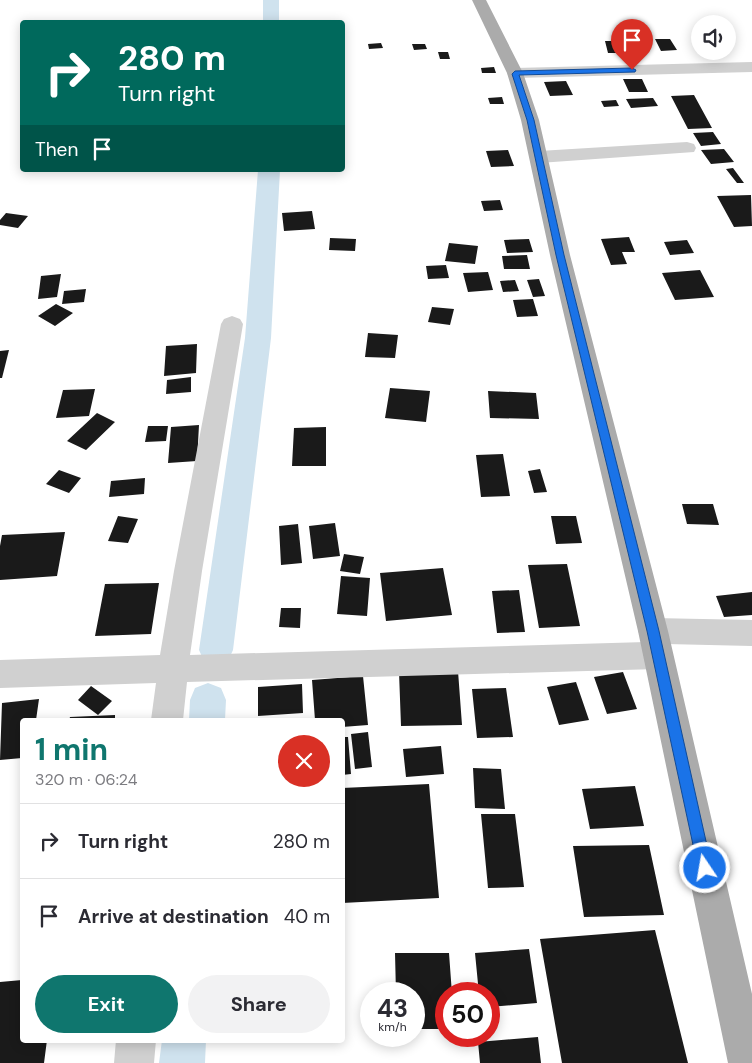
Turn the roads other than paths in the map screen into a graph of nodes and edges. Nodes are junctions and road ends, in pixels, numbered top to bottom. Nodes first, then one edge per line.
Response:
1 (479, 0) edge
2 (752, 67) edge
3 (515, 74) junction
4 (687, 148) dead end
5 (539, 157) junction
6 (232, 324) dead end
7 (752, 632) edge
8 (655, 643) junction
9 (173, 670) junction
10 (0, 674) edge
11 (167, 718) edge
12 (136, 1043) edge
13 (134, 1063) edge
14 (748, 1063) edge

1 - 3 main road
2 - 3 street
3 - 5 main road
4 - 5 street
5 - 8 main road
6 - 9 street
7 - 8 street
8 - 9 street
8 - 14 main road
9 - 10 street
9 - 11 street
12 - 13 street

